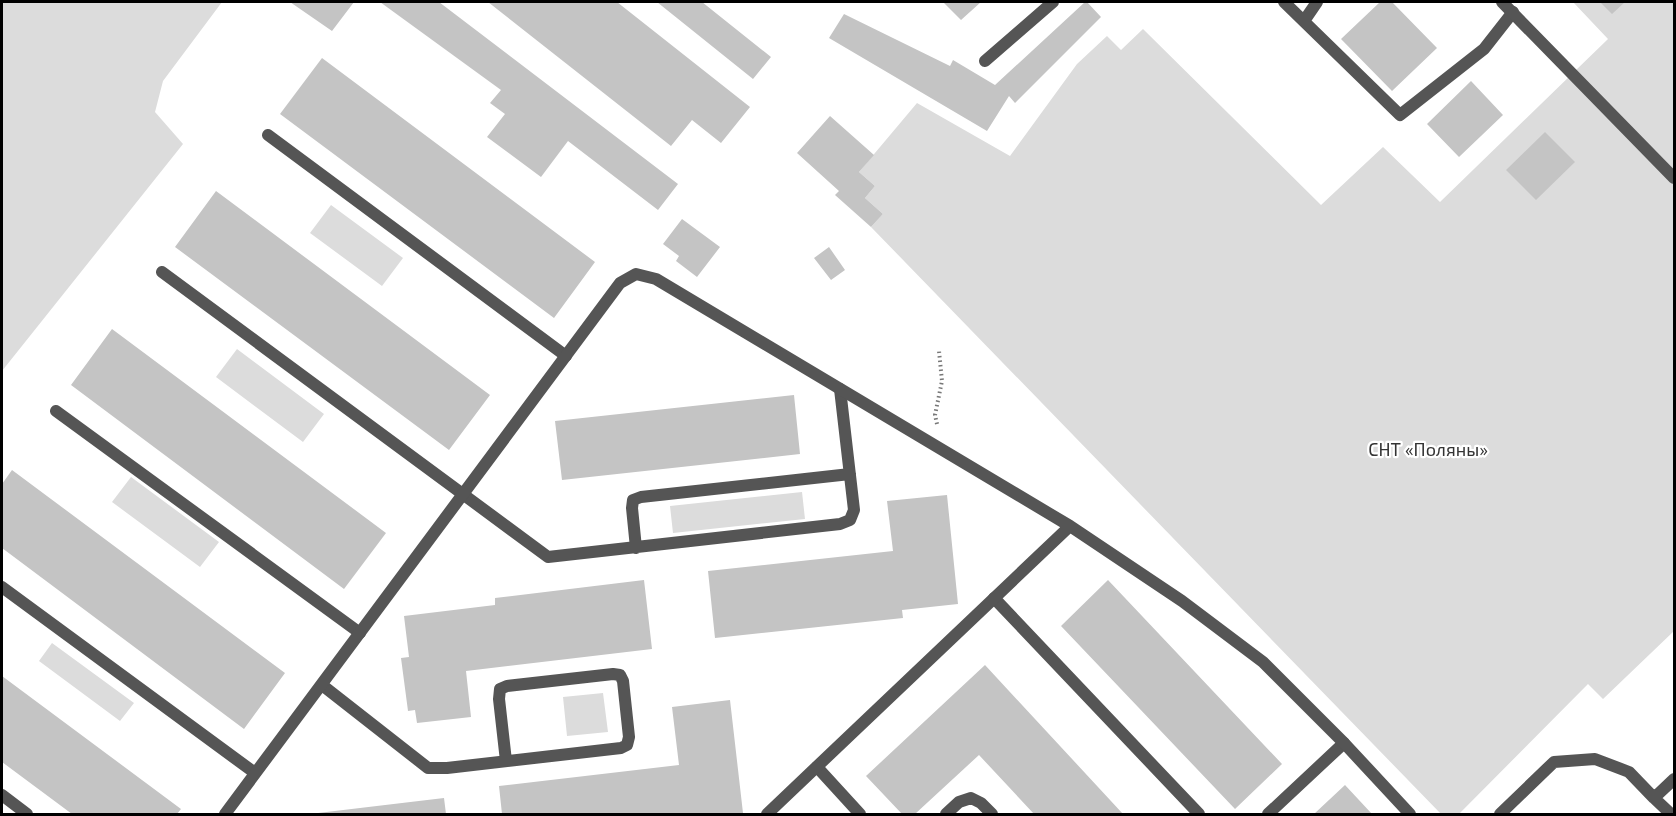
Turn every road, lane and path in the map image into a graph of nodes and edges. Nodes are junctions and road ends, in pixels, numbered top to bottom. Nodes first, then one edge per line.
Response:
1 (1053, 2) edge
2 (1284, 2) edge
3 (1317, 2) edge
4 (1502, 2) edge
5 (1513, 12) junction
6 (1304, 21) junction
7 (985, 61) dead end
8 (268, 135) dead end
9 (1674, 178) edge
10 (162, 272) dead end
11 (939, 351) dead end
12 (566, 356) junction
13 (840, 388) junction
14 (56, 411) dead end
15 (943, 450) junction
16 (850, 474) junction
17 (462, 495) junction
18 (1070, 526) junction
19 (636, 548) junction
20 (2, 587) edge
21 (994, 598) junction
22 (360, 633) junction
23 (322, 685) junction
24 (1344, 743) junction
25 (506, 761) junction
26 (816, 767) junction
27 (255, 773) junction
28 (1674, 779) edge
29 (2, 795) edge
30 (1654, 798) junction
31 (27, 814) edge
32 (225, 814) edge
33 (767, 814) edge
34 (860, 814) edge
35 (945, 814) edge
36 (992, 814) edge
37 (1198, 814) edge
38 (1268, 814) edge
39 (1410, 814) edge
40 (1500, 814) edge
41 (1671, 814) edge

1 - 7 street
2 - 6 street
3 - 6 street
4 - 5 street
5 - 6 street
5 - 9 street
8 - 12 street
10 - 17 street
11 - 15 path
12 - 13 street
12 - 17 street
13 - 15 street
13 - 16 street
14 - 22 street
15 - 18 street
16 - 19 street
16 - 19 street
17 - 19 street
17 - 22 street
18 - 21 street
18 - 24 street
20 - 27 street
21 - 26 street
21 - 37 street
22 - 23 street
23 - 25 street
23 - 27 street
24 - 38 street
24 - 39 street
25 - 25 street
26 - 33 street
26 - 34 street
27 - 32 street
28 - 30 street
29 - 31 street
30 - 40 street
30 - 41 street
35 - 36 street

